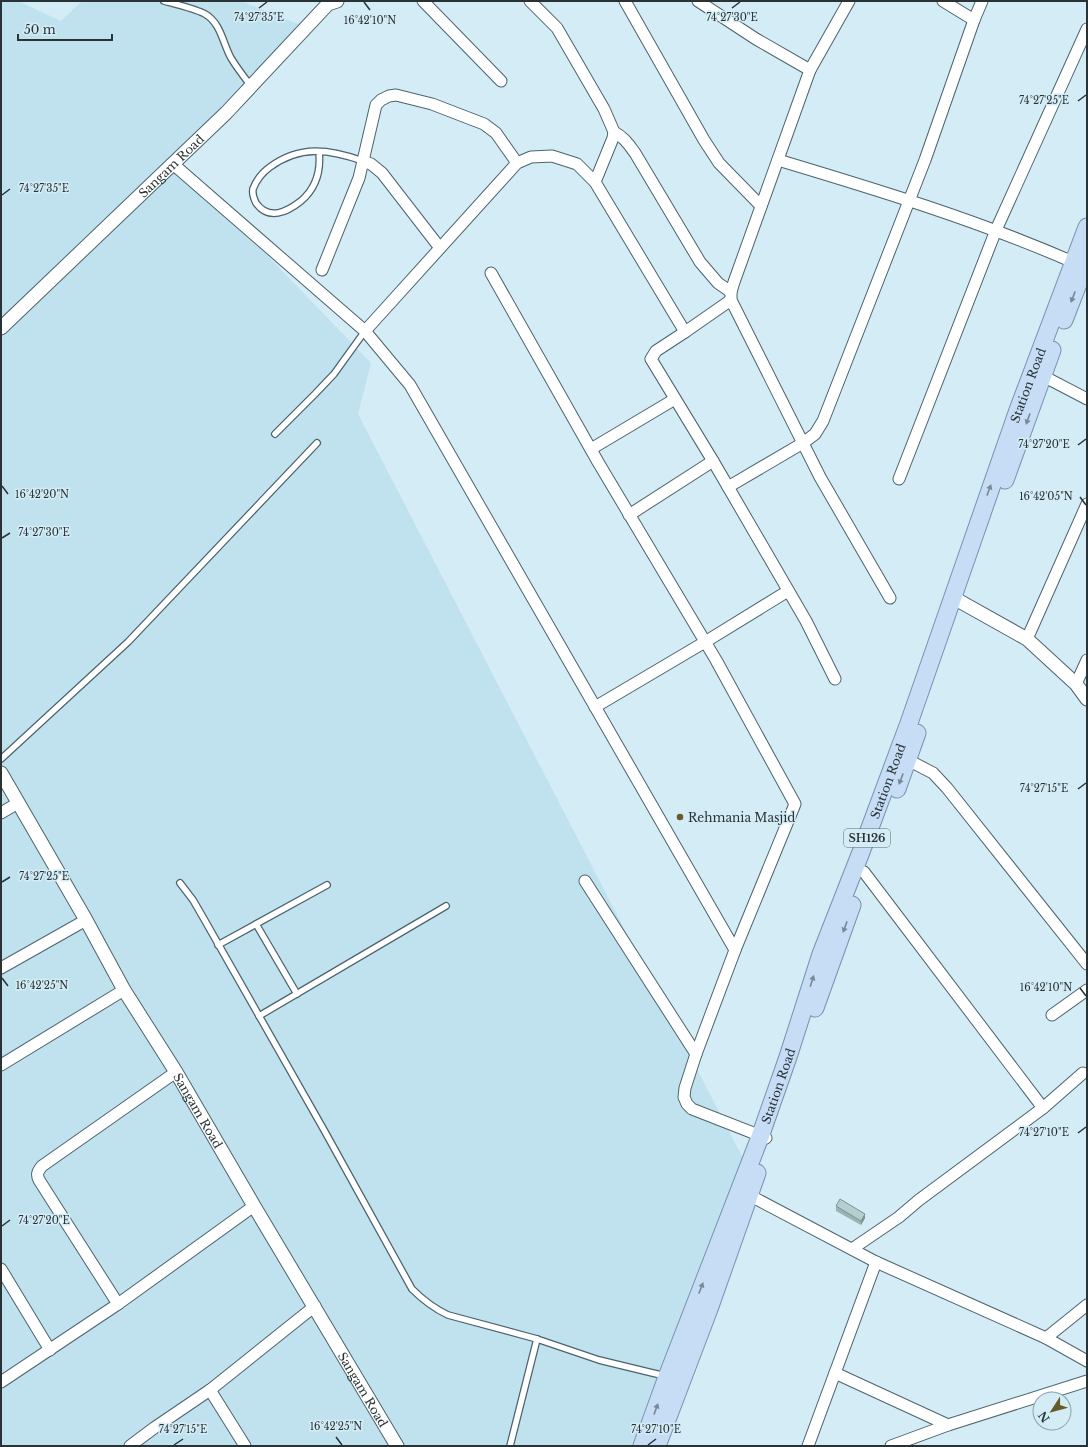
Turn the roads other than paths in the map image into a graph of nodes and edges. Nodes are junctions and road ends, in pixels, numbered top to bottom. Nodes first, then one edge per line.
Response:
1 (164, 1) edge
2 (423, 1) edge
3 (530, 1) edge
4 (625, 1) edge
5 (698, 1) edge
6 (850, 1) edge
7 (943, 1) edge
8 (982, 1) edge
9 (330, 2) edge
10 (974, 20) junction
11 (1087, 28) edge
12 (810, 70) junction
13 (500, 81) dead end
14 (251, 86) junction
15 (614, 132) junction
16 (319, 152) junction
17 (778, 160) junction
18 (363, 161) junction
19 (517, 163) junction
20 (173, 164) junction
21 (594, 182) junction
22 (909, 200) junction
23 (761, 206) junction
24 (1087, 227) edge
25 (996, 230) junction
26 (440, 248) junction
27 (1080, 262) edge
28 (322, 270) dead end
29 (491, 273) dead end
30 (731, 296) junction
31 (1, 328) edge
32 (365, 331) junction
33 (685, 332) junction
34 (1043, 376) junction
35 (675, 399) junction
36 (1087, 399) edge
37 (275, 434) dead end
38 (317, 443) dead end
39 (803, 443) junction
40 (591, 449) junction
41 (713, 461) junction
42 (899, 479) dead end
43 (728, 488) junction
44 (1087, 504) edge
45 (629, 515) junction
46 (788, 591) junction
47 (890, 598) dead end
48 (956, 599) junction
49 (1027, 639) junction
50 (705, 642) junction
51 (1087, 660) edge
52 (835, 679) dead end
53 (1076, 684) junction
54 (1087, 699) edge
55 (595, 707) junction
56 (1, 759) edge
57 (908, 760) junction
58 (2, 778) edge
59 (18, 803) junction
60 (1, 813) edge
61 (864, 872) junction
62 (585, 882) dead end
63 (180, 883) dead end
64 (328, 885) dead end
65 (446, 906) dead end
66 (86, 920) junction
67 (256, 924) junction
68 (218, 945) junction
69 (735, 950) junction
70 (1087, 964) edge
71 (1, 968) edge
72 (124, 990) junction
73 (1087, 990) edge
74 (297, 994) junction
75 (1052, 1015) dead end
76 (259, 1016) junction
77 (696, 1054) junction
78 (1, 1065) edge
79 (176, 1072) junction
80 (1083, 1073) dead end
81 (1043, 1108) junction
82 (764, 1138) junction
83 (745, 1193) junction
84 (254, 1206) junction
85 (852, 1249) junction
86 (876, 1262) junction
87 (1, 1269) edge
88 (118, 1304) junction
89 (1087, 1305) edge
90 (315, 1306) junction
91 (1046, 1338) junction
92 (537, 1340) junction
93 (50, 1350) junction
94 (1087, 1361) edge
95 (835, 1373) junction
96 (674, 1378) junction
97 (1, 1382) edge
98 (1087, 1382) edge
99 (210, 1390) junction
100 (948, 1425) junction
101 (130, 1446) edge
102 (245, 1446) edge
103 (397, 1446) edge
104 (510, 1446) edge
105 (642, 1446) edge
106 (657, 1446) edge
107 (808, 1446) edge
108 (891, 1446) edge

1 - 14 lane
2 - 13 street
3 - 15 street
4 - 23 street
5 - 12 street
6 - 12 street
7 - 10 street
8 - 10 street
9 - 14 street, Sangam Road
10 - 22 street
11 - 25 street
12 - 17 street
14 - 20 street, Sangam Road
15 - 21 street
15 - 30 street
16 - 16 lane
16 - 18 lane
17 - 22 street
17 - 23 street
18 - 19 street
18 - 26 street
18 - 28 street
19 - 21 street
19 - 26 street
20 - 31 street, Sangam Road
20 - 32 street
21 - 33 street
22 - 25 street
22 - 39 street
23 - 30 street
24 - 27 main road, Station Road / SH126
25 - 27 street
25 - 42 street
26 - 32 street
27 -> 34 main road, Station Road / SH126
48 -> 27 main road, Station Road / SH126
29 - 40 street
30 - 33 street
30 - 39 street
32 - 37 lane
32 - 55 street
33 - 35 street
34 - 36 street
34 -> 48 main road, Station Road / SH126
35 - 40 street
35 - 41 street
38 - 56 lane
39 - 43 street
39 - 47 street
40 - 45 street
41 - 43 street
41 - 45 street
43 - 46 street
44 - 49 street
45 - 50 street
46 - 50 street
46 - 52 street
48 - 49 street
48 - 57 main road, Station Road / SH126
82 -> 48 main road, Station Road / SH126
49 - 53 street
50 - 55 street
50 - 69 street
51 - 53 street
53 - 54 street
55 - 69 street
57 -> 61 main road, Station Road / SH126
57 - 70 street
58 - 59 street, Sangam Road
59 - 60 street
59 - 66 street, Sangam Road
61 - 81 street
61 -> 82 main road, Station Road / SH126
62 - 77 street
63 - 68 lane
64 - 67 lane
65 - 74 lane
66 - 71 street
66 - 72 street, Sangam Road
67 - 68 lane
67 - 74 lane
68 - 76 lane
69 - 77 street
72 - 78 street
72 - 79 street, Sangam Road
73 - 75 street
74 - 76 lane
76 - 92 lane
77 - 82 street
79 - 84 street, Sangam Road
79 - 88 street
80 - 81 street
81 - 85 street
82 - 83 main road, Station Road / SH126
83 - 85 street
83 - 96 main road, Station Road / SH126
84 - 88 street
84 - 90 street, Sangam Road
85 - 86 street
86 - 91 street
86 - 95 street
87 - 93 street
88 - 93 street
89 - 91 street
90 - 99 street
90 - 103 street, Sangam Road
91 - 94 street
92 - 96 lane
92 - 104 lane
93 - 97 street
95 - 100 street
95 - 107 street
105 -> 96 main road, Station Road / SH126
96 - 106 main road, Station Road / SH126
98 - 100 street
99 - 101 street
99 - 102 street
100 - 108 street

